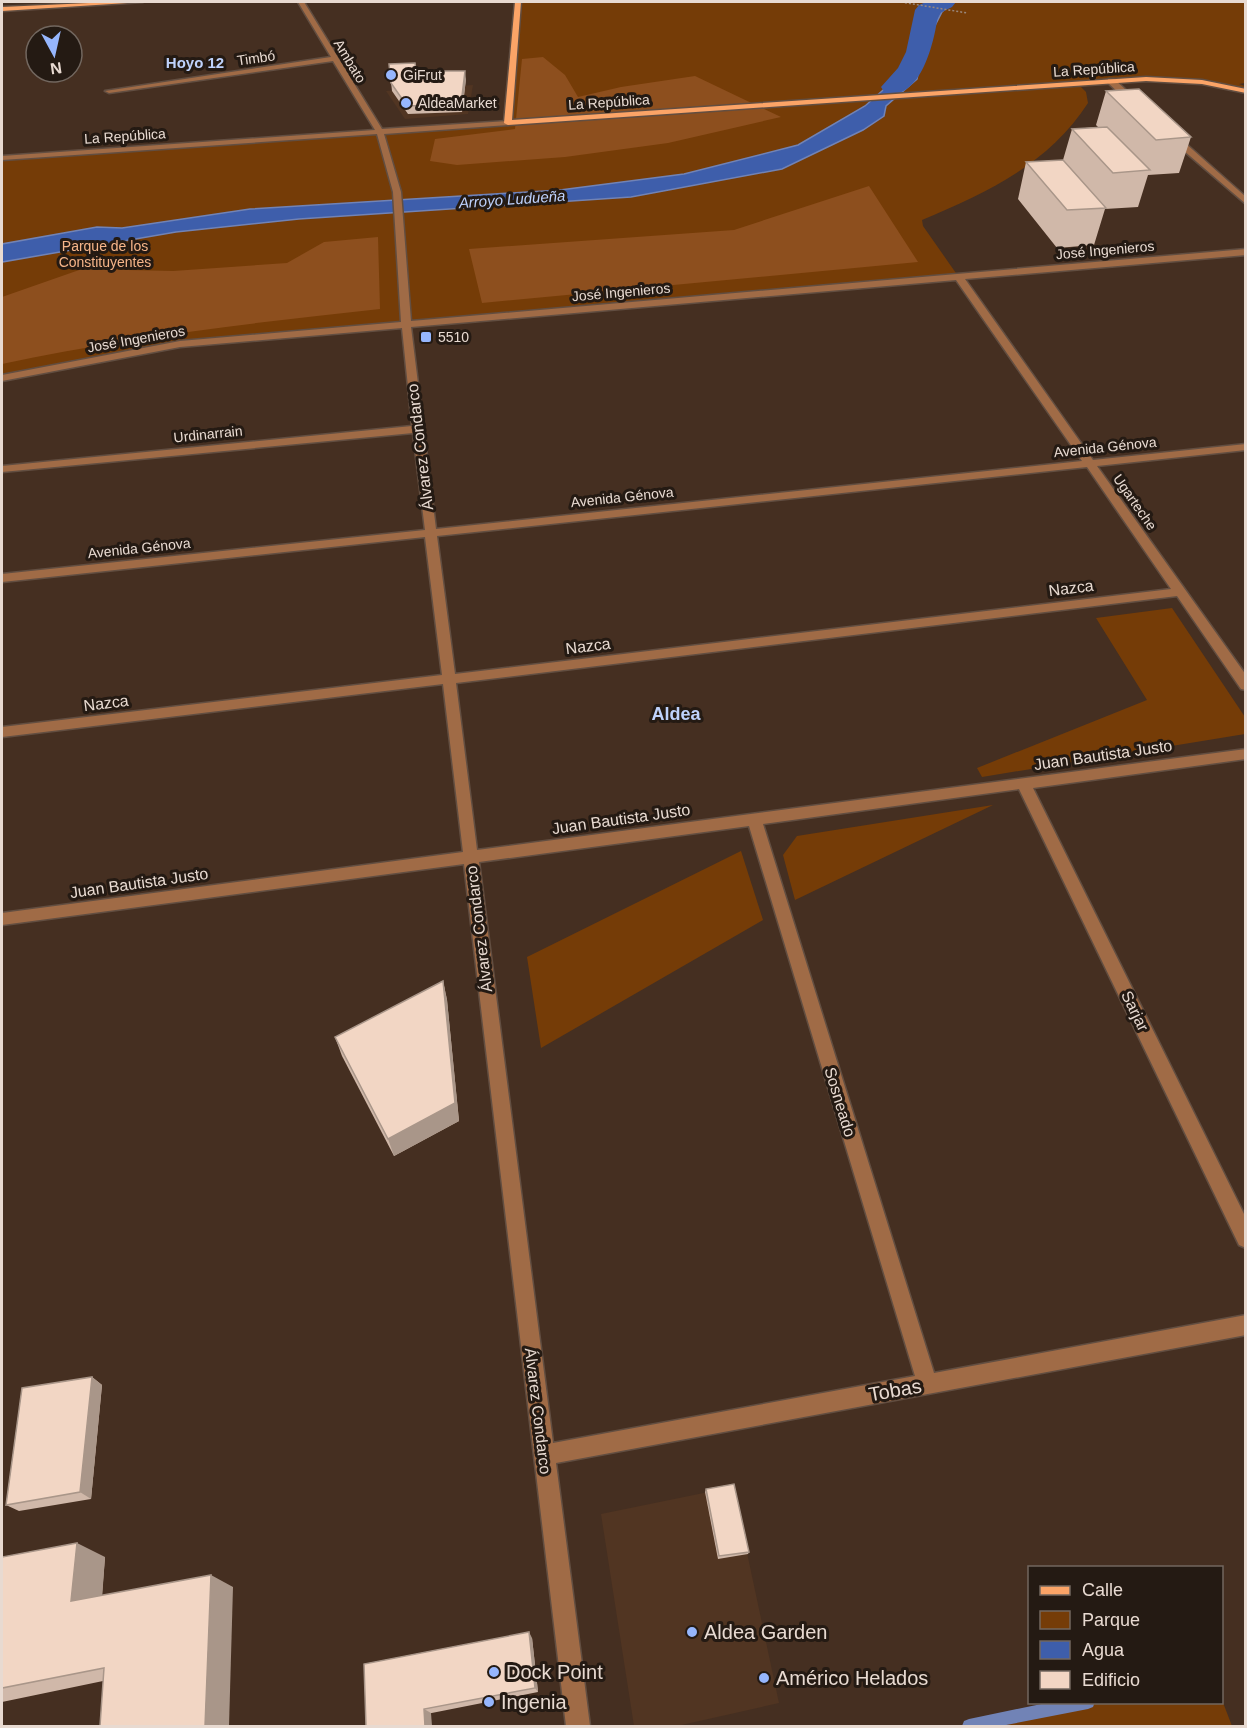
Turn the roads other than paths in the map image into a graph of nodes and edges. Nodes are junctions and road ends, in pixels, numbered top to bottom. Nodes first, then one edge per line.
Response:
1 (140, 2) edge
2 (301, 2) edge
3 (518, 2) edge
4 (98, 3) edge
5 (2, 9) edge
6 (335, 59) junction
7 (1111, 81) junction
8 (109, 91) dead end
9 (1245, 91) edge
10 (1141, 109) edge
11 (508, 123) junction
12 (380, 132) junction
13 (1167, 132) edge
14 (2, 158) edge
15 (1245, 202) edge
16 (1245, 252) edge
17 (958, 276) junction
18 (406, 324) junction
19 (2, 378) edge
20 (418, 429) junction
21 (1245, 447) edge
22 (1089, 463) junction
23 (2, 469) edge
24 (430, 533) junction
25 (2, 578) edge
26 (1179, 592) junction
27 (449, 679) junction
28 (1245, 686) edge
29 (2, 732) edge
30 (1245, 754) edge
31 (1024, 784) junction
32 (753, 819) junction
33 (471, 857) junction
34 (2, 919) edge
35 (1245, 1239) edge
36 (1245, 1325) edge
37 (927, 1384) junction
38 (544, 1455) junction
39 (578, 1726) edge

1 - 4 main road
2 - 6 street, Ambato
3 - 11 main road
4 - 5 main road
6 - 8 street, Timbó
6 - 12 street, Ambato
7 - 9 main road, La República
7 - 10 street
7 - 11 main road, La República
11 - 12 street, La República
12 - 14 street, La República
12 - 18 street, Álvarez Condarco
13 - 15 street
16 - 17 street, José Ingenieros
17 - 18 street, José Ingenieros
17 - 22 street, Ugarteche
18 - 19 street, José Ingenieros
18 - 20 street, Álvarez Condarco
20 - 23 street, Urdinarrain
20 - 24 street, Álvarez Condarco
21 - 22 street, Avenida Génova
22 - 24 street, Avenida Génova
22 - 26 street, Ugarteche
24 - 25 street, Avenida Génova
24 - 27 street, Álvarez Condarco
26 - 27 street, Nazca
26 - 28 street, Ugarteche
27 - 29 street, Nazca
27 - 33 street, Álvarez Condarco
30 - 31 street, Juan Bautista Justo
31 - 32 street, Juan Bautista Justo
31 - 35 street, Sarjar
32 - 33 street, Juan Bautista Justo
32 - 37 street, Sosneado
33 - 34 street, Juan Bautista Justo
33 - 38 street, Álvarez Condarco
36 - 37 street, Tobas
37 - 38 street, Tobas
38 - 39 street, Álvarez Condarco

